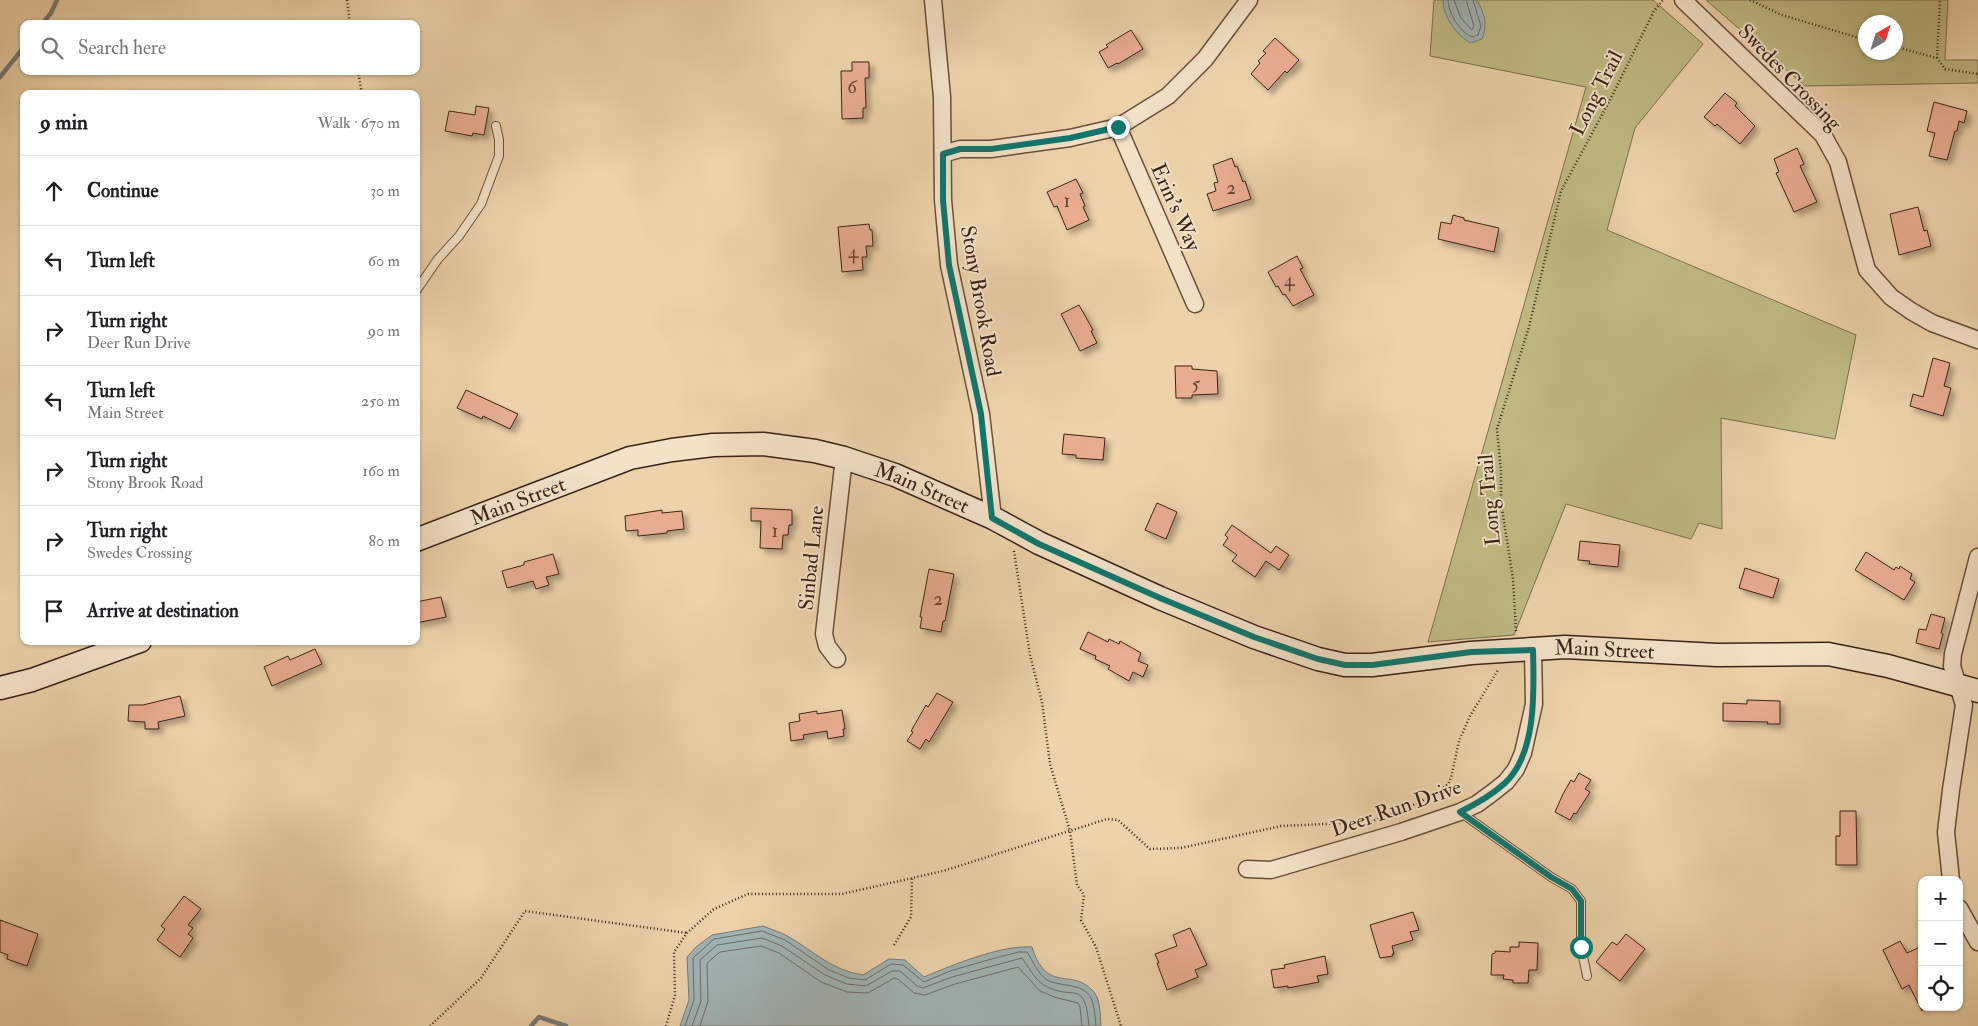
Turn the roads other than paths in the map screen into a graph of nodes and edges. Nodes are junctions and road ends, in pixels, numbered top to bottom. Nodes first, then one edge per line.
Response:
1 (933, 0) edge
2 (1249, 0) edge
3 (1683, 0) edge
4 (496, 126) dead end
5 (1118, 127) junction
6 (943, 154) junction
7 (420, 285) edge
8 (1195, 304) dead end
9 (1978, 340) edge
10 (844, 458) junction
11 (992, 518) junction
12 (420, 538) edge
13 (1978, 557) edge
14 (129, 645) edge
15 (1533, 650) junction
16 (837, 659) dead end
17 (0, 688) edge
18 (1968, 689) edge
19 (1460, 812) junction
20 (1247, 869) dead end
21 (1951, 876) edge
22 (1963, 915) edge
23 (1978, 942) edge
24 (1588, 976) dead end

1 - 6 street, Stony Brook Road
2 - 5 street
3 - 9 street, Swedes Crossing
4 - 7 lane
5 - 6 street
5 - 8 street, Erin's Way
6 - 11 street, Stony Brook Road
10 - 11 main road, Main Street
10 - 12 main road, Main Street
10 - 16 street, Sinbad Lane
11 - 15 main road, Main Street
13 - 18 street
14 - 17 main road
15 - 18 main road, Main Street
15 - 19 street, Deer Run Drive
18 - 21 street
19 - 20 street, Deer Run Drive
19 - 24 lane
22 - 23 street

